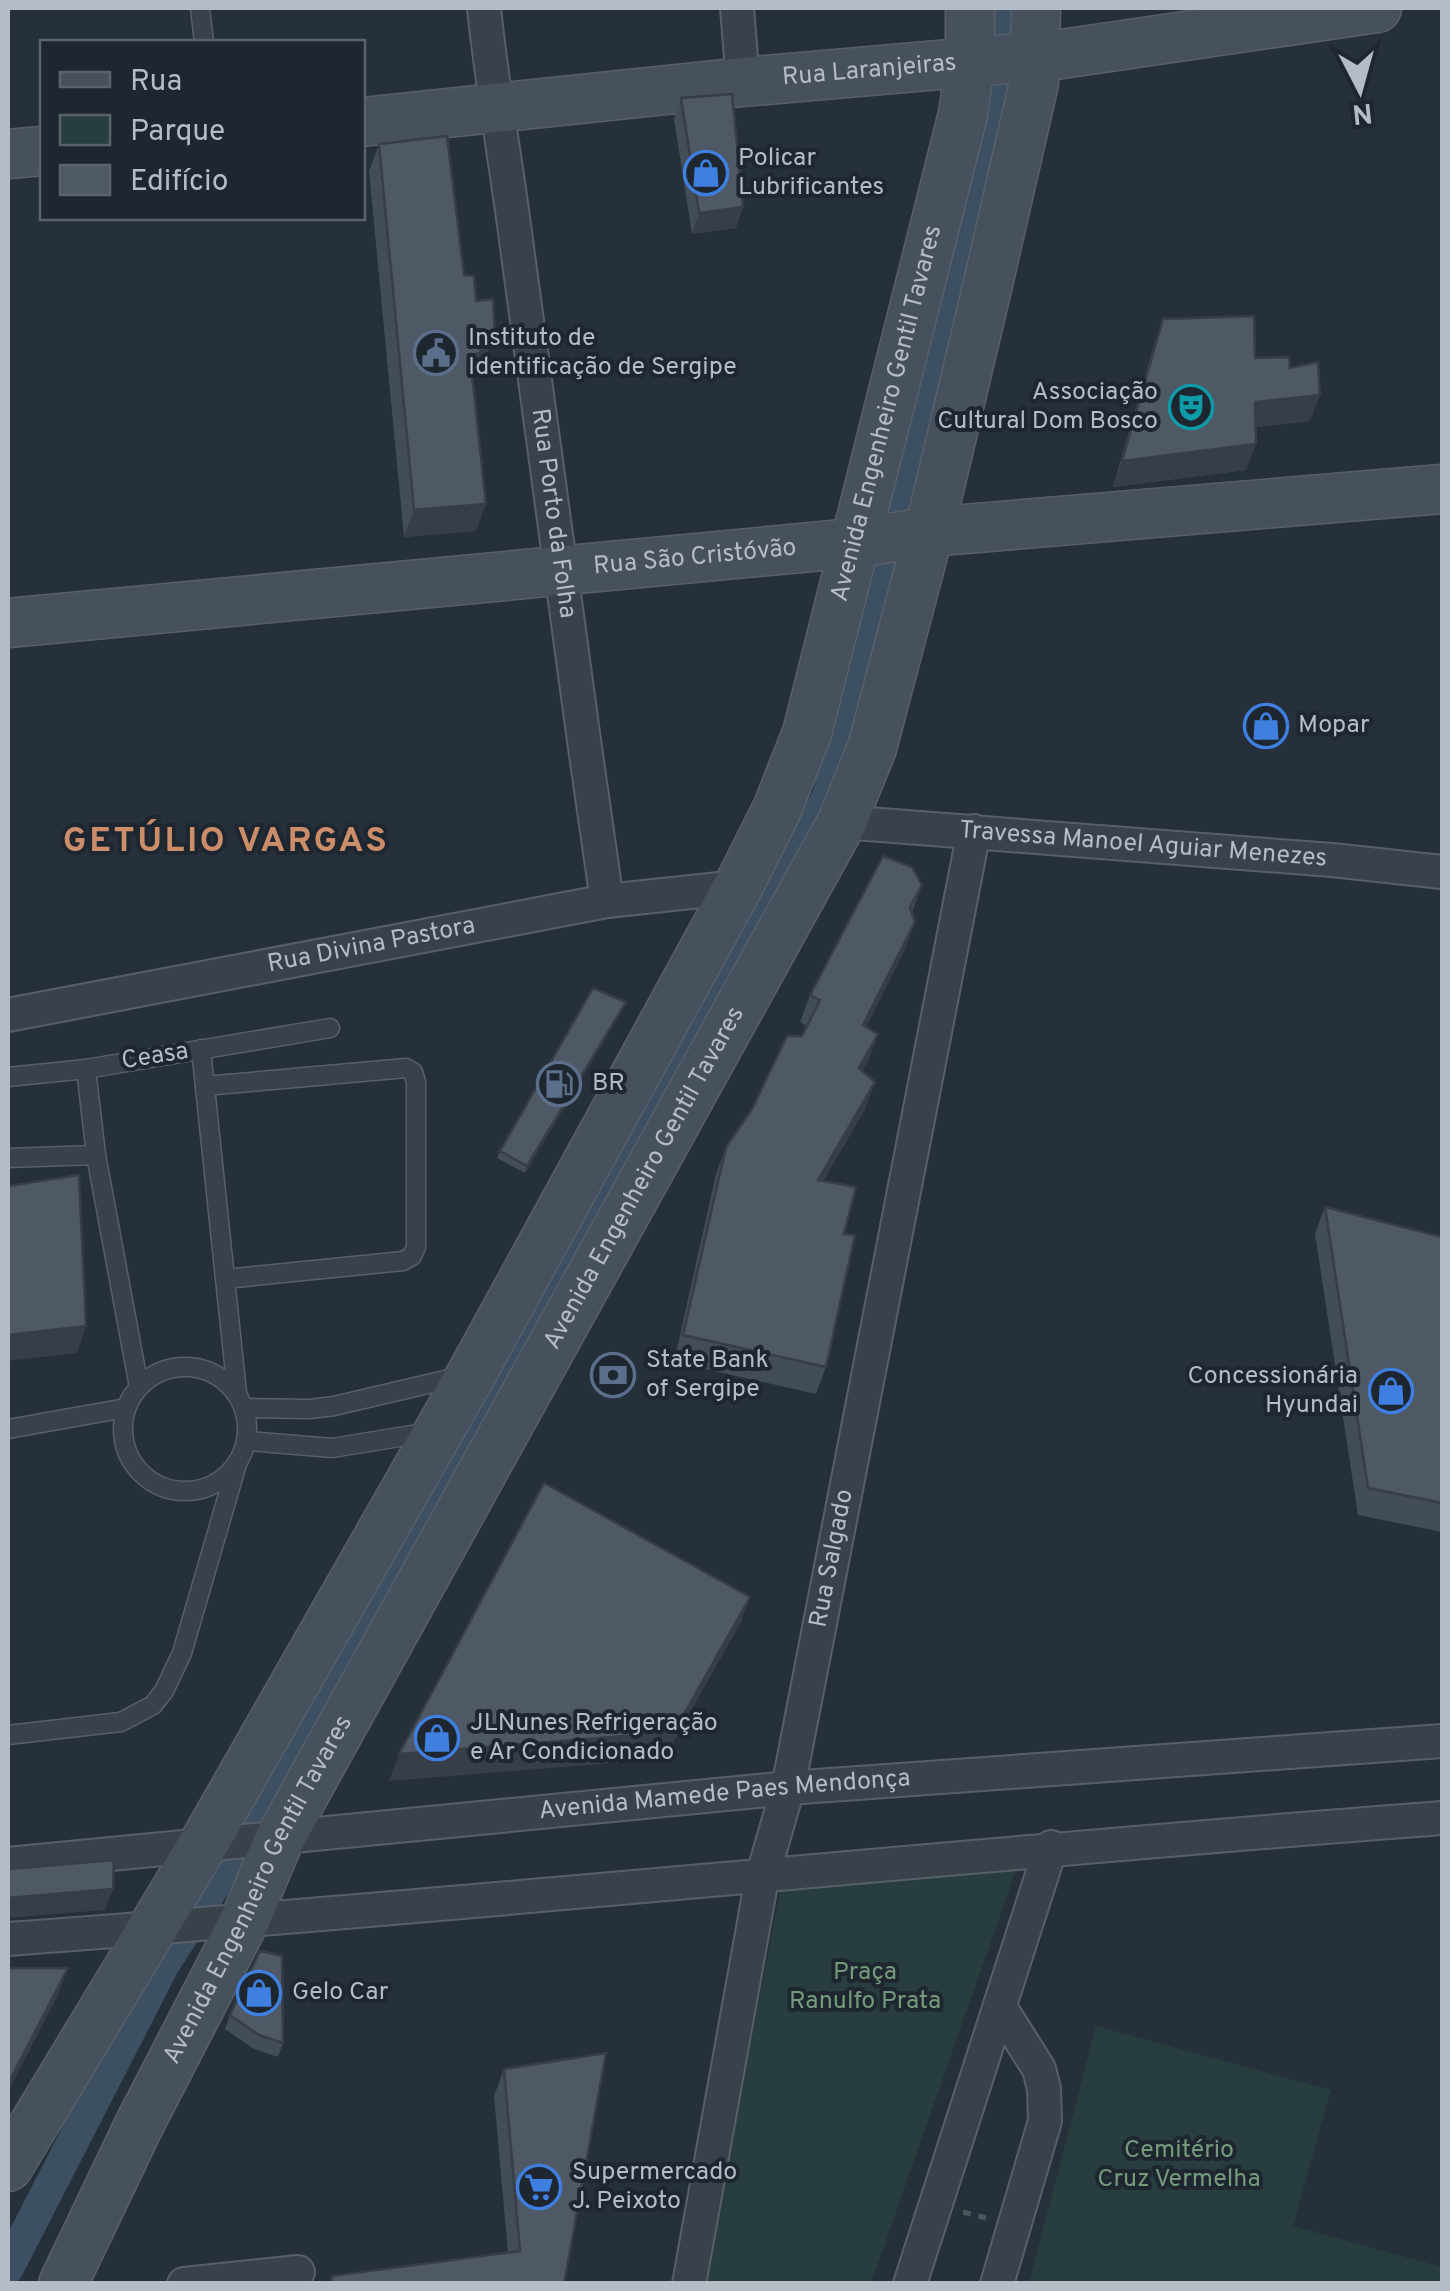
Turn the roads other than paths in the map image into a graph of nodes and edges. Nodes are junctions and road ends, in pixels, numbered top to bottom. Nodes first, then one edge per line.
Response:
1 (200, 8) edge
2 (484, 8) edge
3 (737, 8) edge
4 (970, 8) edge
5 (1036, 8) edge
6 (1368, 8) edge
7 (1377, 8) edge
8 (1252, 17) edge
9 (204, 40) edge
10 (1029, 56) junction
11 (973, 63) junction
12 (744, 82) junction
13 (494, 108) junction
14 (365, 122) edge
15 (40, 151) edge
16 (8, 154) edge
17 (1442, 489) edge
18 (926, 533) junction
19 (856, 543) junction
20 (559, 571) junction
21 (8, 623) edge
22 (842, 822) junction
23 (974, 831) junction
24 (1442, 872) edge
25 (738, 887) junction
26 (608, 901) junction
27 (8, 1015) edge
28 (330, 1028) dead end
29 (201, 1049) junction
30 (86, 1068) junction
31 (8, 1077) edge
32 (205, 1086) junction
33 (96, 1155) junction
34 (8, 1158) edge
35 (226, 1279) junction
36 (472, 1374) junction
37 (139, 1387) junction
38 (241, 1401) junction
39 (126, 1408) junction
40 (8, 1428) edge
41 (437, 1431) junction
42 (247, 1441) junction
43 (238, 1464) junction
44 (8, 1735) edge
45 (1442, 1741) edge
46 (788, 1788) junction
47 (1442, 1818) edge
48 (274, 1840) junction
49 (211, 1842) junction
50 (1051, 1848) junction
51 (8, 1864) edge
52 (762, 1878) junction
53 (239, 1919) junction
54 (160, 1928) junction
55 (8, 1940) edge
56 (1000, 2007) junction
57 (8, 2168) edge
58 (298, 2272) dead end
59 (63, 2284) edge
60 (184, 2284) edge
61 (690, 2284) edge
62 (910, 2284) edge
63 (997, 2284) edge

1 - 9 lane
2 - 13 street, Rua Porto da Folha
3 - 12 street
4 - 11 main road, Avenida Engenheiro Gentil Tavares
5 - 10 main road, Avenida Engenheiro Gentil Tavares
6 - 7 main road, Rua Laranjeiras
6 - 8 main road, Rua Laranjeiras
8 - 10 main road, Rua Laranjeiras
10 - 11 main road, Rua Laranjeiras
10 - 18 main road, Avenida Engenheiro Gentil Tavares
11 - 12 main road, Rua Laranjeiras
11 - 19 main road, Avenida Engenheiro Gentil Tavares
12 - 13 main road, Rua Laranjeiras
13 - 14 main road, Rua Laranjeiras
13 - 20 street, Rua Porto da Folha
15 - 16 main road
17 - 18 main road, Rua São Cristóvão
18 - 19 main road, Rua São Cristóvão
18 - 22 main road, Avenida Engenheiro Gentil Tavares
19 - 20 main road, Rua São Cristóvão
19 - 25 main road, Avenida Engenheiro Gentil Tavares
20 - 21 main road, Rua São Cristóvão
20 - 26 street, Rua Porto da Folha
22 - 23 street, Travessa Manoel Aguiar Menezes
22 - 48 main road, Avenida Engenheiro Gentil Tavares
23 - 24 street, Travessa Manoel Aguiar Menezes
23 - 46 street, Rua Salgado
25 - 26 street, Rua Divina Pastora
25 - 36 main road, Avenida Engenheiro Gentil Tavares
26 - 27 street, Rua Divina Pastora
28 - 29 lane
29 - 30 lane, Ceasa
29 - 32 lane, Ceasa
30 - 31 lane
30 - 33 lane, Ceasa
32 - 35 lane, Ceasa
32 - 35 lane
33 - 34 lane
33 - 37 lane, Ceasa
35 - 38 lane, Ceasa
36 - 38 lane
36 - 41 main road, Avenida Engenheiro Gentil Tavares
37 - 38 lane
37 - 39 lane
38 - 42 lane, Ceasa
39 - 40 lane
39 - 43 lane
41 - 42 lane
41 - 49 main road, Avenida Engenheiro Gentil Tavares
42 - 43 lane, Ceasa
43 - 44 lane
45 - 46 street, Avenida Mamede Paes Mendonça
46 - 48 street, Avenida Mamede Paes Mendonça
46 - 52 street, Rua Salgado
47 - 50 street
48 - 49 street, Avenida Mamede Paes Mendonça
48 - 53 main road, Avenida Engenheiro Gentil Tavares
49 - 51 street, Avenida Mamede Paes Mendonça
49 - 54 main road, Avenida Engenheiro Gentil Tavares
50 - 52 street
50 - 56 street
52 - 53 street
52 - 61 street, Rua Salgado
53 - 54 street
53 - 59 main road, Avenida Engenheiro Gentil Tavares
54 - 55 street
54 - 57 main road, Avenida Engenheiro Gentil Tavares
56 - 62 street
56 - 63 street
58 - 60 street

